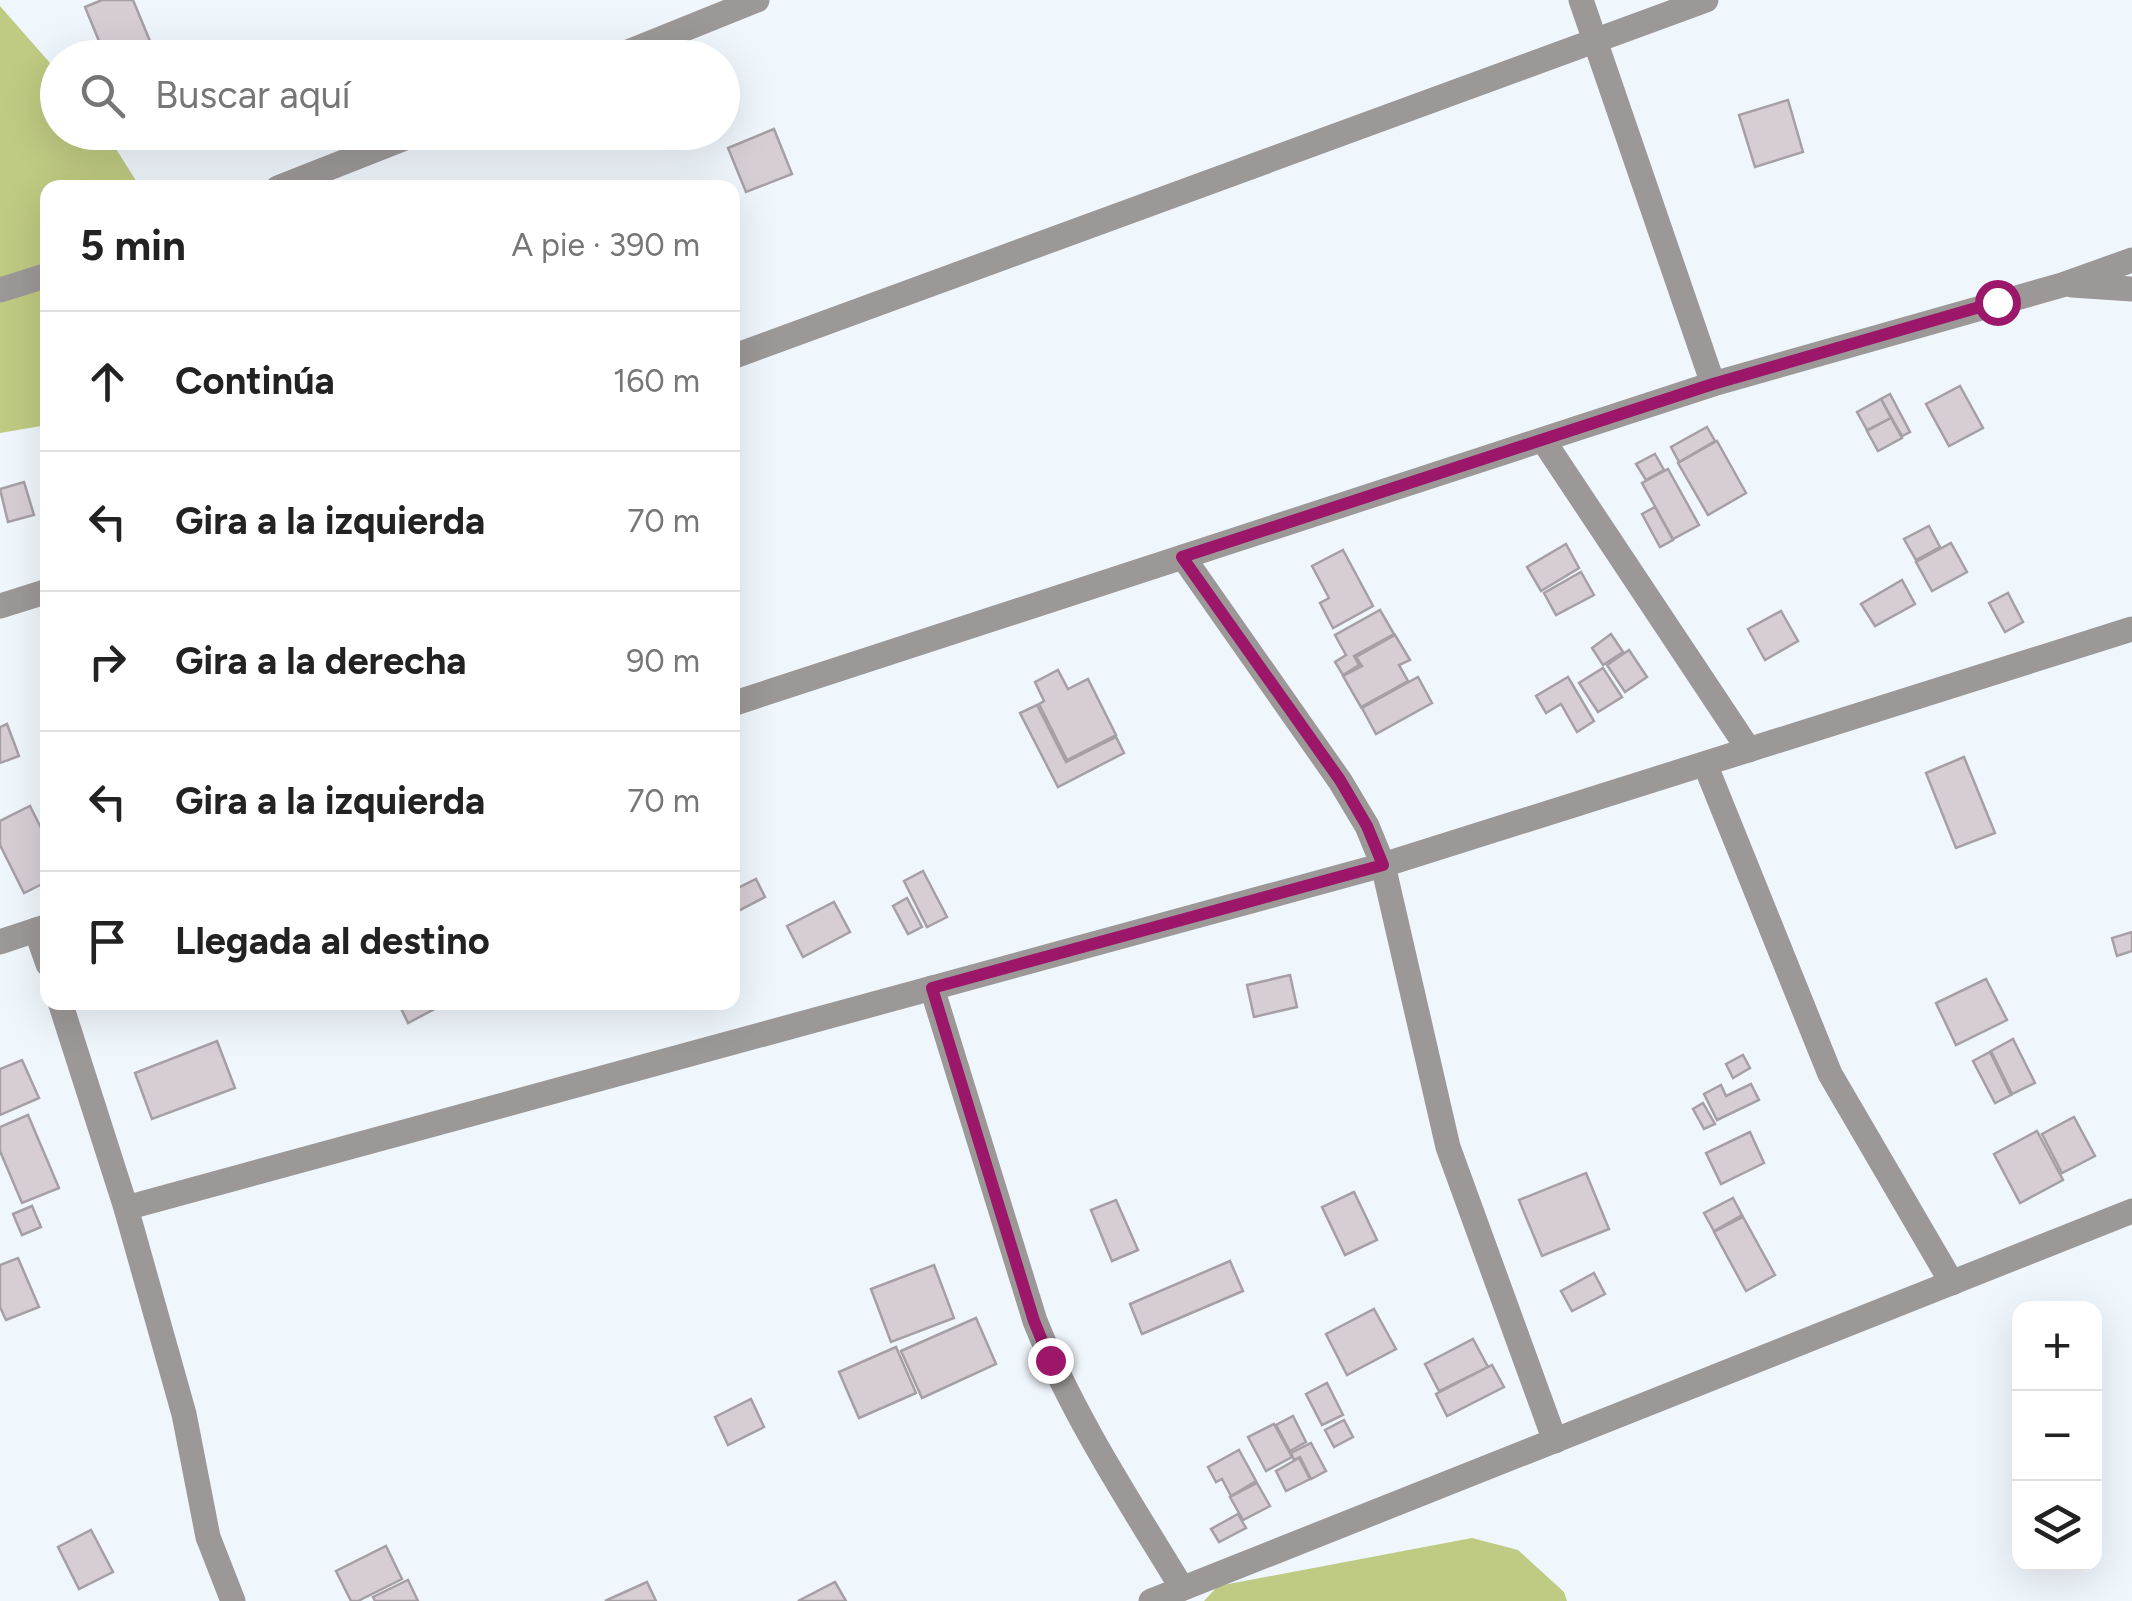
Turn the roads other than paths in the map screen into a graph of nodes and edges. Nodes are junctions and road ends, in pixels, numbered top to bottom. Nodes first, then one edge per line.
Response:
1 (757, 0) edge
2 (1581, 0) edge
3 (1706, 0) edge
4 (1594, 39) junction
5 (658, 40) edge
6 (374, 150) edge
7 (298, 180) edge
8 (2132, 260) edge
9 (40, 278) edge
10 (2062, 285) junction
11 (2132, 289) edge
12 (0, 290) edge
13 (740, 354) edge
14 (1713, 384) junction
15 (1543, 440) junction
16 (1182, 557) junction
17 (40, 594) edge
18 (0, 606) edge
19 (2132, 629) edge
20 (740, 701) edge
21 (1749, 750) junction
22 (1705, 764) junction
23 (1383, 865) junction
24 (40, 929) edge
25 (0, 942) edge
26 (932, 988) junction
27 (63, 1010) edge
28 (126, 1208) junction
29 (2132, 1211) edge
30 (1952, 1282) junction
31 (1555, 1441) junction
32 (1182, 1588) junction
33 (233, 1601) edge
34 (1151, 1601) edge

1 - 5 street
2 - 4 street
3 - 4 street
4 - 13 street
4 - 14 street
6 - 7 street
8 - 10 street
9 - 12 street
10 - 11 street
10 - 14 street
14 - 15 street
15 - 16 street
15 - 21 street
16 - 20 street
16 - 23 street
17 - 18 street
19 - 21 street
21 - 22 street
22 - 23 street
22 - 30 street
23 - 26 street
23 - 31 street
24 - 25 street
26 - 28 street
26 - 32 street
27 - 28 street
28 - 33 street
29 - 30 street
30 - 31 street
31 - 32 street
32 - 34 street

